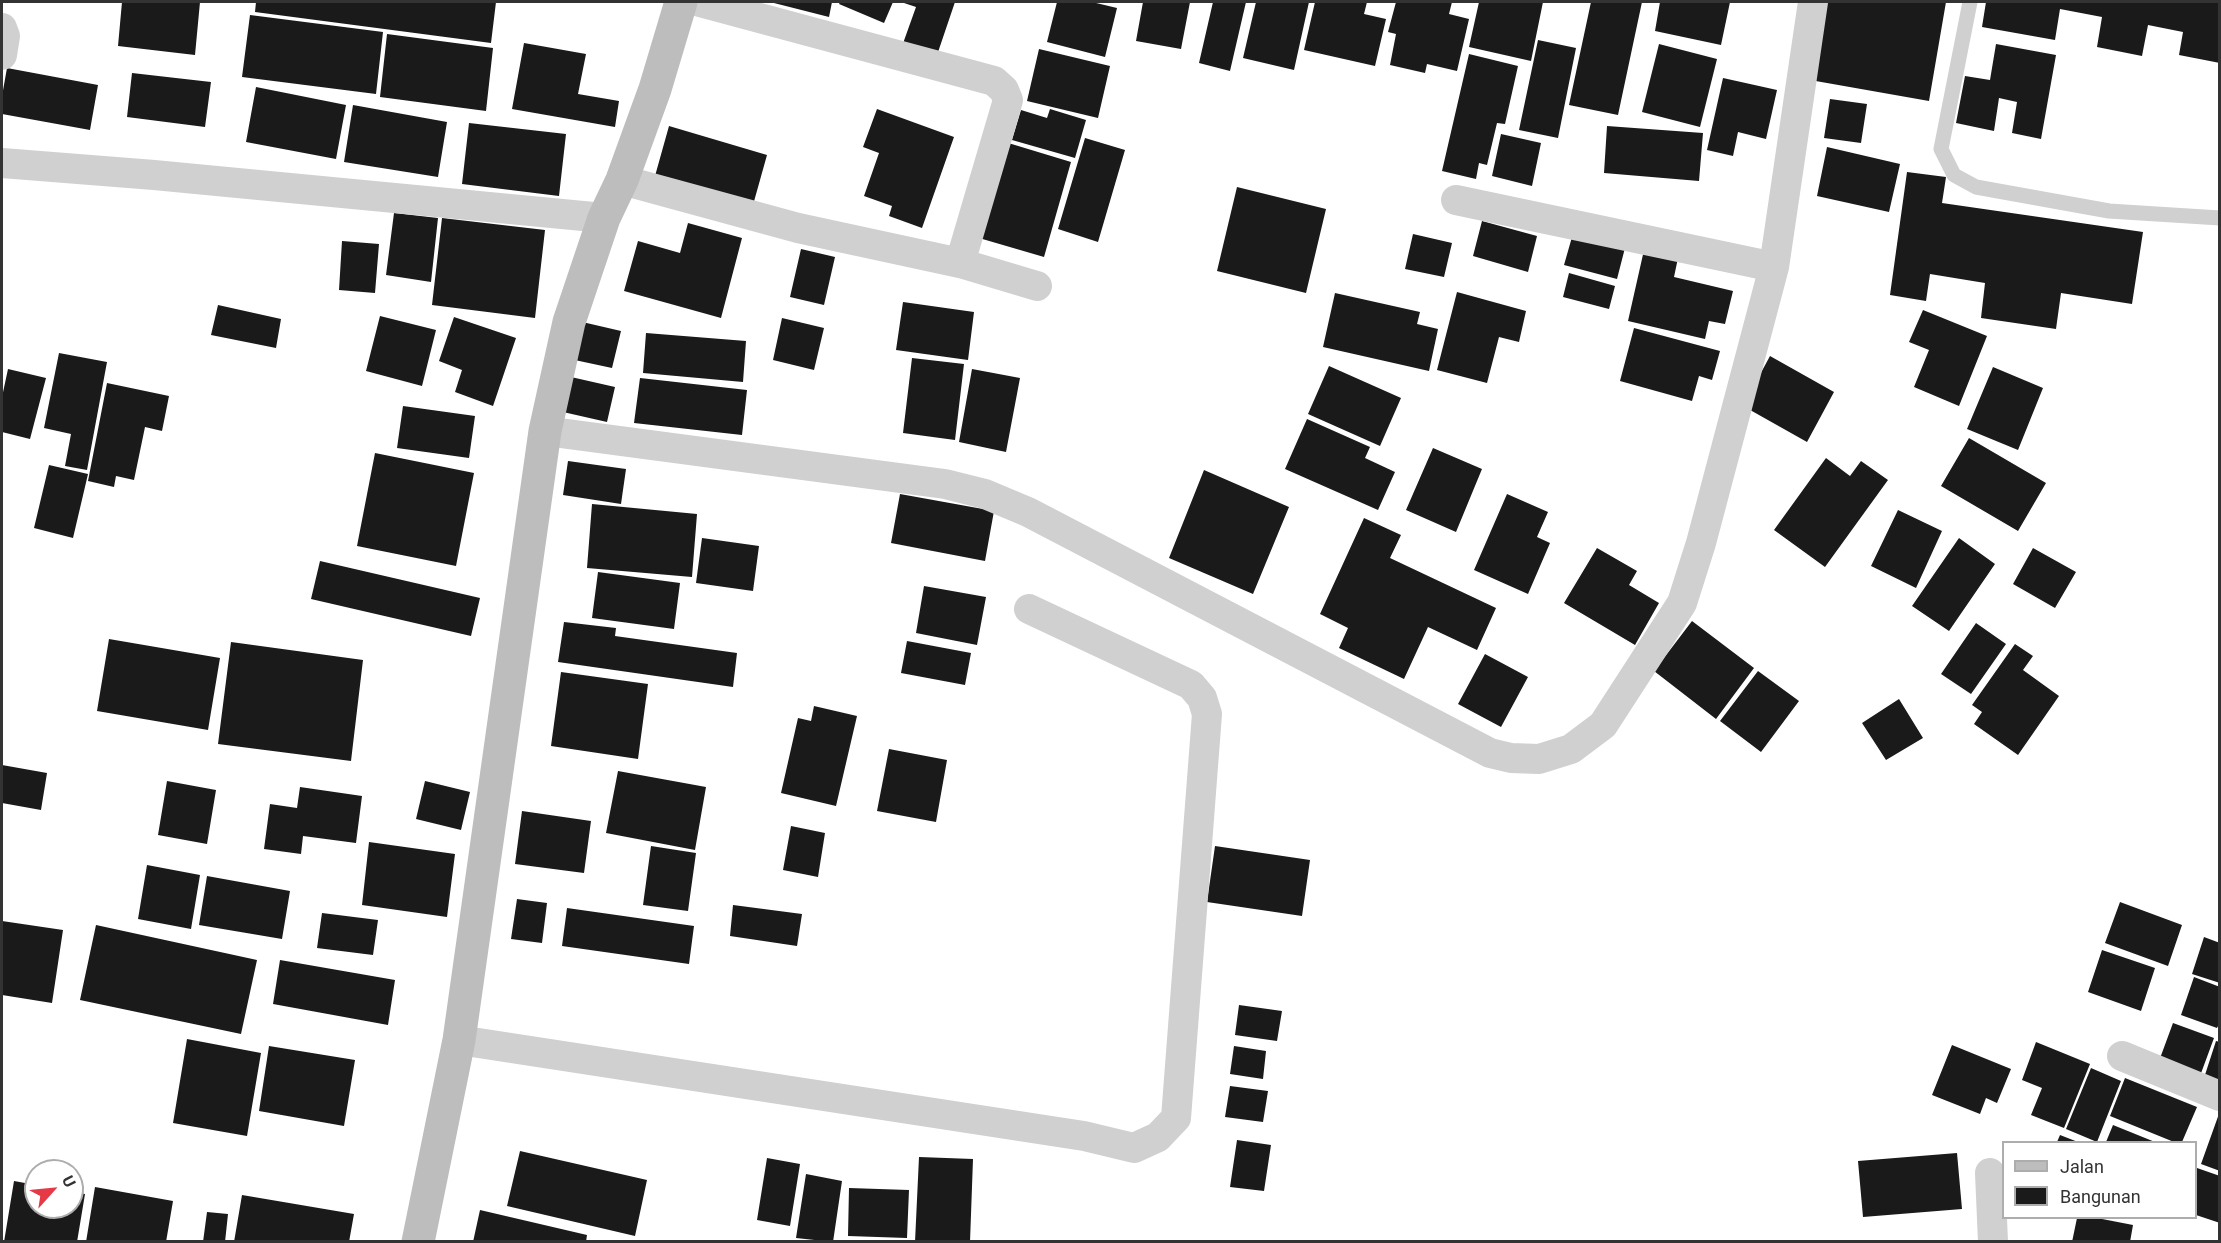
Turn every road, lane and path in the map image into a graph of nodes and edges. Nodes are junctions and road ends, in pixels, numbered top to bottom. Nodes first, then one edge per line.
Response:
1 (681, 2) edge
2 (700, 2) edge
3 (1813, 2) edge
4 (1970, 2) edge
5 (2, 28) edge
6 (2, 55) edge
7 (2, 163) edge
8 (622, 180) junction
9 (1456, 200) dead end
10 (604, 218) junction
11 (2220, 218) edge
12 (960, 263) junction
13 (1774, 267) junction
14 (1037, 286) dead end
15 (545, 431) junction
16 (1029, 609) dead end
17 (459, 1040) junction
18 (2122, 1056) dead end
19 (2220, 1096) edge
20 (1990, 1173) dead end
21 (418, 1242) edge
22 (1993, 1242) edge

1 - 8 street
2 - 12 street
3 - 13 street
4 - 11 lane
5 - 6 street
7 - 10 street
8 - 10 street
8 - 12 street
9 - 13 street
10 - 15 street
12 - 14 street
13 - 15 street
15 - 17 street
16 - 17 street
17 - 21 street
18 - 19 street
20 - 22 street

